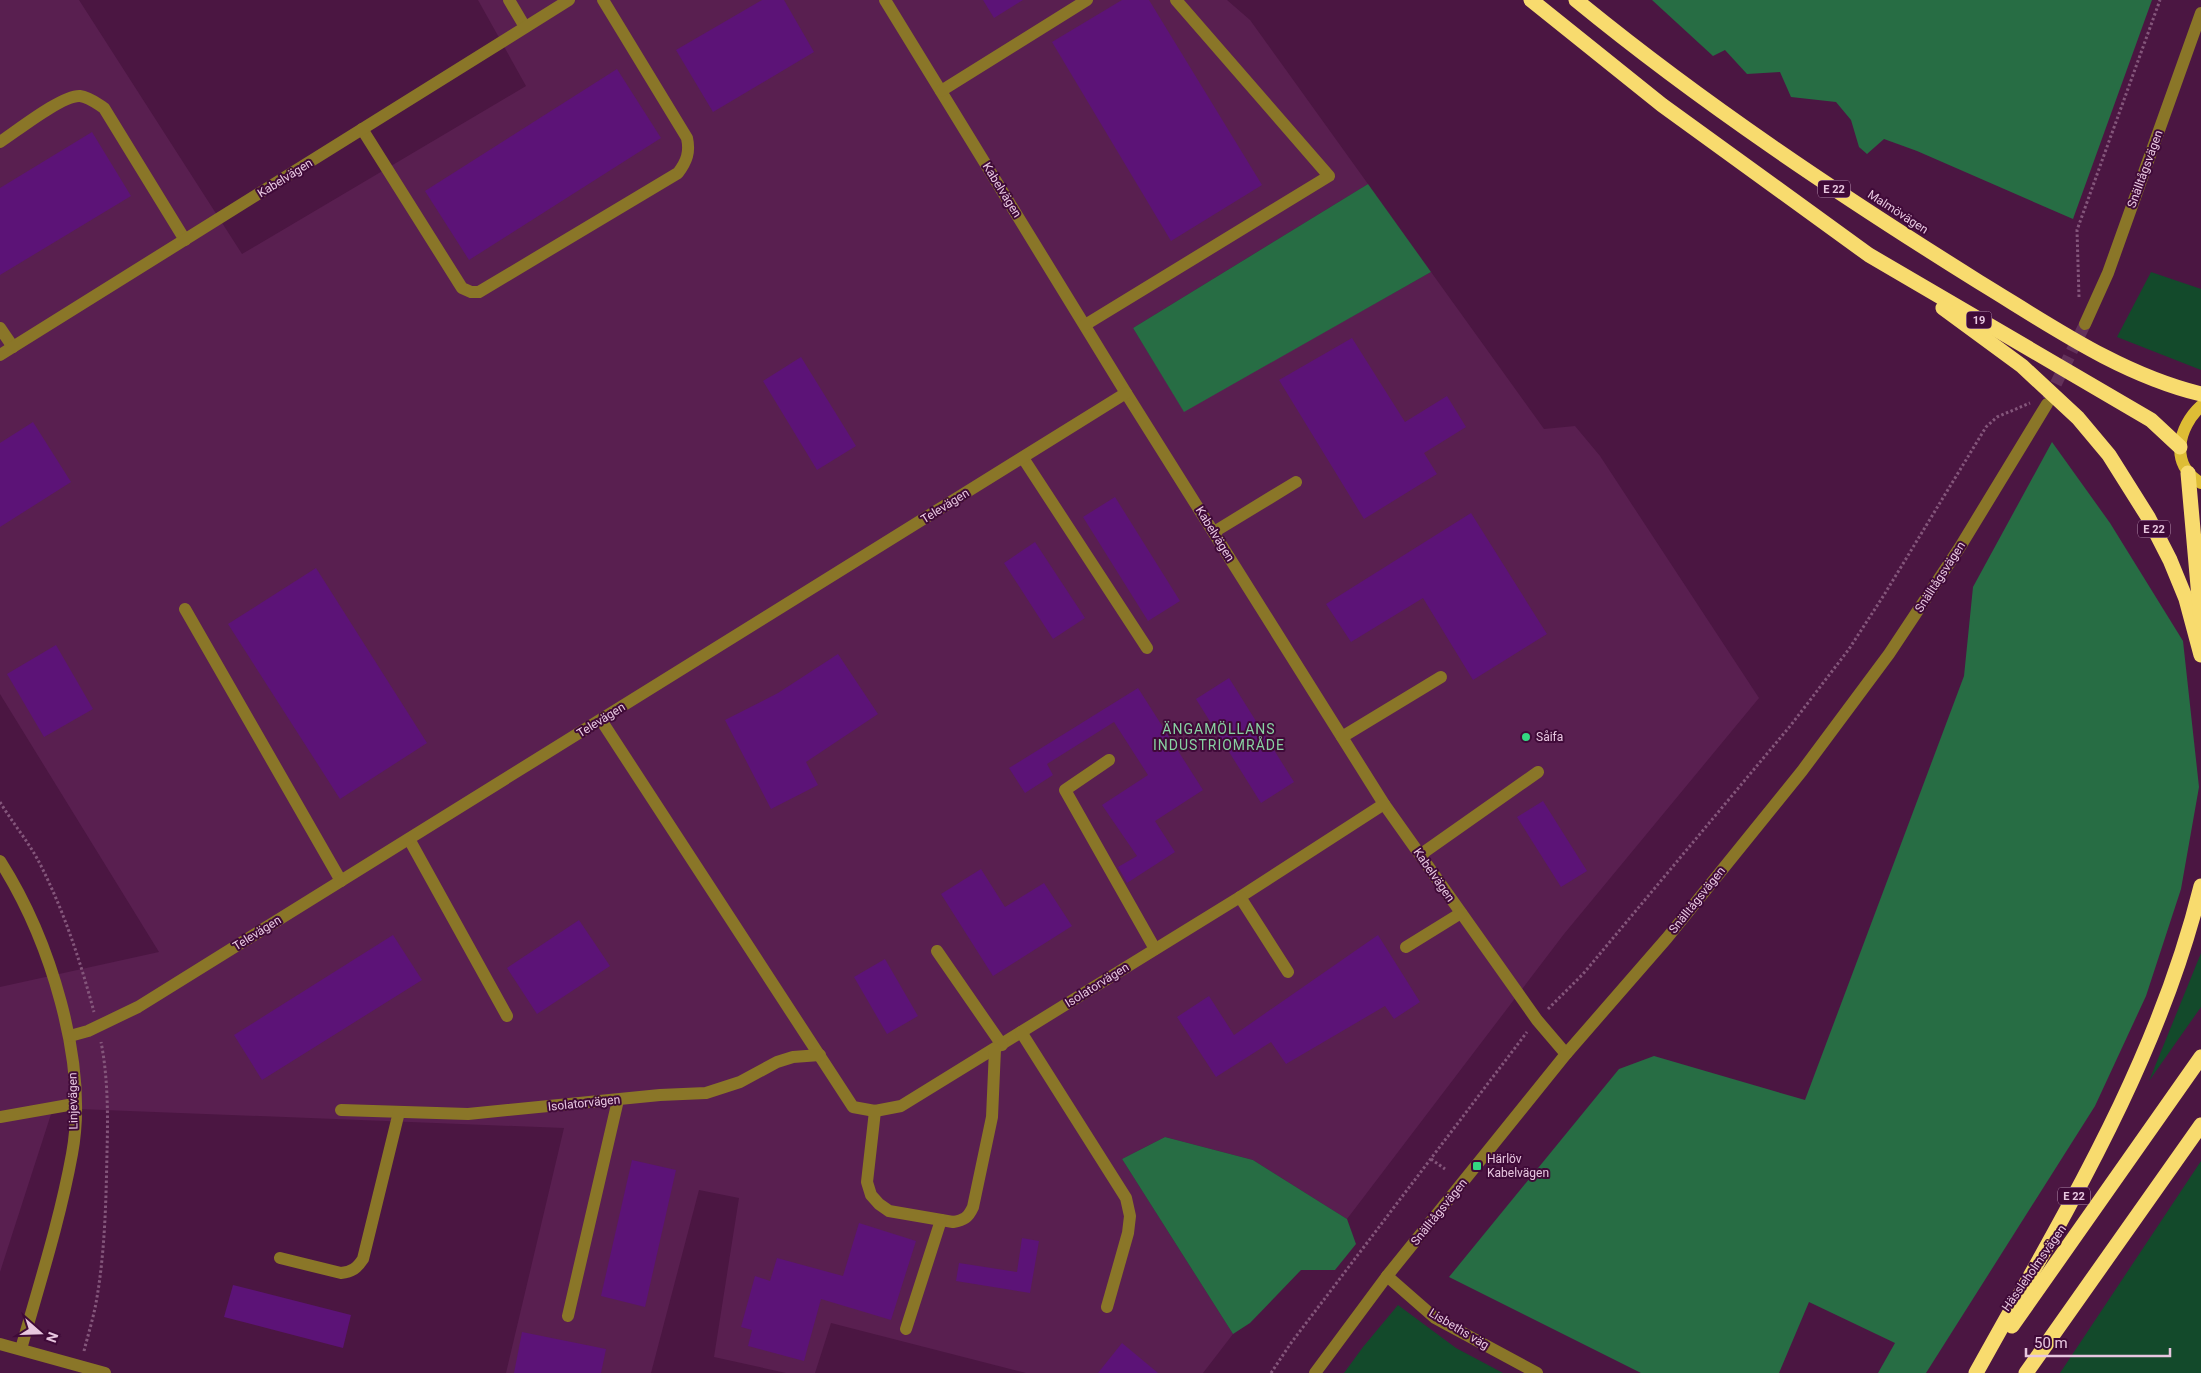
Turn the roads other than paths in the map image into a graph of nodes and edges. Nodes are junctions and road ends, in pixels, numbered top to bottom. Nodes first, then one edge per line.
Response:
1 (509, 0) edge
2 (569, 0) edge
3 (603, 0) edge
4 (885, 0) edge
5 (1087, 0) edge
6 (1176, 0) edge
7 (1531, 0) edge
8 (1576, 0) edge
9 (2201, 13) edge
10 (525, 27) junction
11 (941, 91) junction
12 (362, 129) junction
13 (0, 142) edge
14 (185, 240) junction
15 (1869, 255) junction
16 (2085, 324) tunnel mouth
17 (1085, 325) junction
18 (0, 328) edge
19 (13, 347) junction
20 (0, 355) edge
21 (1126, 392) junction
22 (2201, 394) edge
23 (2046, 404) tunnel mouth
24 (2201, 406) edge
25 (2180, 447) junction
26 (1023, 458) junction
27 (2188, 472) junction
28 (1296, 482) dead end
29 (2201, 483) edge
30 (1214, 532) junction
31 (185, 609) dead end
32 (2201, 620) edge
33 (1147, 648) dead end
34 (2201, 655) edge
35 (1442, 677) dead end
36 (600, 720) junction
37 (1342, 737) junction
38 (1109, 760) dead end
39 (1538, 772) dead end
40 (1384, 804) junction
41 (410, 839) junction
42 (1420, 855) junction
43 (0, 861) edge
44 (341, 881) junction
45 (2201, 886) edge
46 (1240, 897) junction
47 (1461, 913) junction
48 (1406, 947) dead end
49 (1155, 949) junction
50 (937, 951) dead end
51 (1288, 972) dead end
52 (507, 1016) dead end
53 (1021, 1032) junction
54 (70, 1036) junction
55 (998, 1047) junction
56 (1566, 1054) junction
57 (820, 1055) junction
58 (2201, 1057) edge
59 (618, 1100) junction
60 (74, 1104) junction
61 (341, 1110) dead end
62 (875, 1111) junction
63 (399, 1112) junction
64 (0, 1117) edge
65 (2201, 1125) edge
66 (941, 1220) junction
67 (280, 1258) dead end
68 (1387, 1276) junction
69 (1107, 1306) dead end
70 (568, 1316) dead end
71 (906, 1329) dead end
72 (0, 1344) edge
73 (22, 1349) junction
74 (106, 1373) edge
75 (1315, 1373) edge
76 (1537, 1373) edge
77 (1977, 1373) edge
78 (2026, 1373) edge

1 - 10 street
2 - 10 street, Kabelvägen
3 - 12 street
4 - 11 street, Kabelvägen
5 - 11 street
6 - 17 street
7 - 15 highway, E 22
8 - 22 highway, Malmövägen / E 22
9 - 16 street, Snälltågsvägen
10 - 12 street, Kabelvägen
11 - 17 street, Kabelvägen
12 - 14 street, Kabelvägen
13 - 14 street
14 - 19 street, Kabelvägen
15 - 25 highway, 19
15 - 34 highway, E 22
17 - 21 street, Kabelvägen
18 - 19 street
19 - 20 street, Kabelvägen
21 - 26 street, Televägen
21 - 30 street, Kabelvägen
23 - 56 street, Snälltågsvägen
24 - 25 main road
25 - 27 main road
26 - 33 street
26 - 36 street, Televägen
27 - 29 main road
27 - 32 highway
28 - 30 street
30 - 37 street, Kabelvägen
31 - 44 street
35 - 37 street
36 - 41 street, Televägen
36 - 57 street, Isolatorvägen
37 - 40 street, Kabelvägen
38 - 49 street
39 - 42 street
40 - 42 street, Kabelvägen
40 - 46 street, Isolatorvägen
41 - 44 street, Televägen
41 - 52 street
42 - 47 street, Kabelvägen
43 - 54 street, Linjevägen
44 - 54 street, Televägen
45 - 77 highway, E 22
46 - 49 street, Isolatorvägen
46 - 51 street
47 - 48 street
47 - 56 street, Kabelvägen
49 - 53 street, Isolatorvägen
50 - 55 street
53 - 55 street, Isolatorvägen
53 - 69 street
54 - 60 street, Linjevägen
55 - 62 street, Isolatorvägen
55 - 66 street
56 - 68 street, Snälltågsvägen
57 - 59 street, Isolatorvägen
57 - 62 street, Isolatorvägen
58 - 77 highway, Hässleholmsvägen
59 - 63 street, Isolatorvägen
59 - 70 street
60 - 64 street
60 - 73 street, Linjevägen
61 - 63 street, Isolatorvägen
62 - 66 street
63 - 67 street
65 - 78 highway
66 - 71 street
68 - 75 street, Snälltågsvägen
68 - 76 street, Lisbeths väg
72 - 73 street
73 - 74 street

